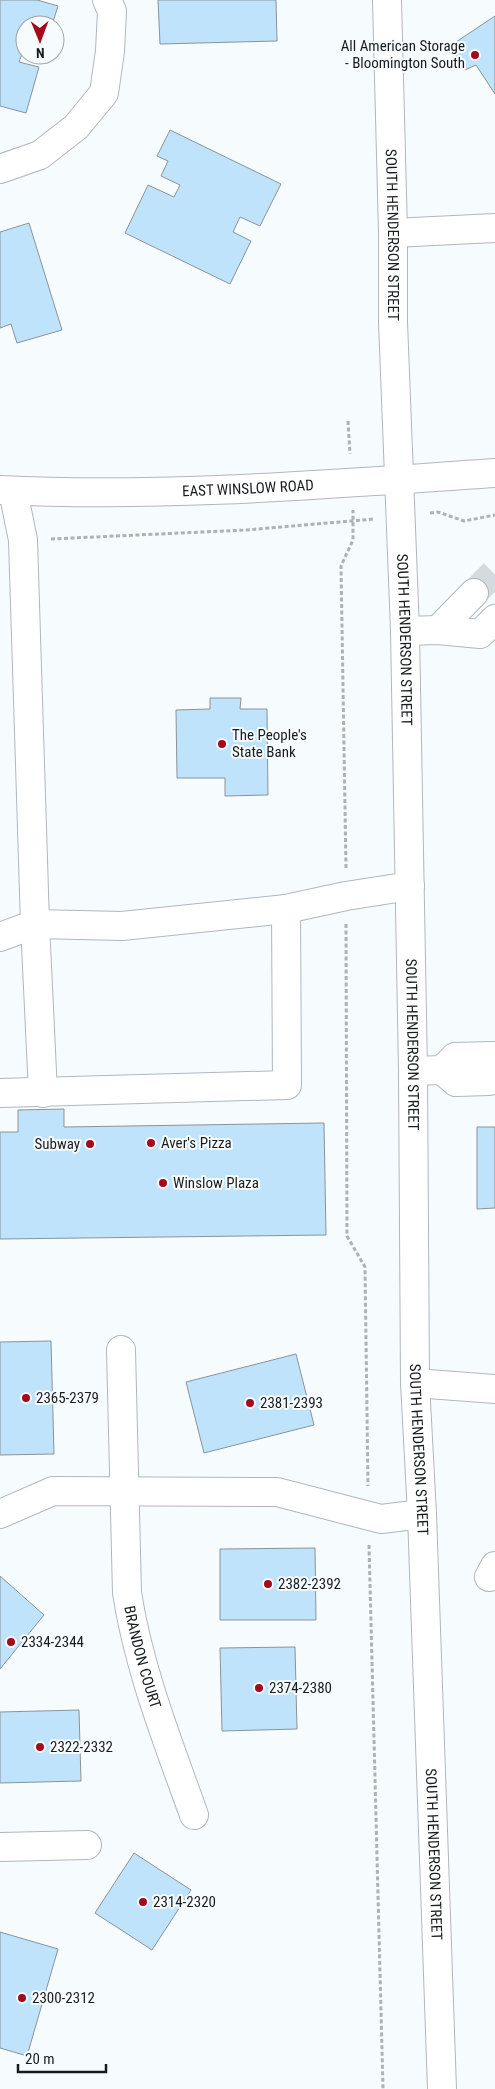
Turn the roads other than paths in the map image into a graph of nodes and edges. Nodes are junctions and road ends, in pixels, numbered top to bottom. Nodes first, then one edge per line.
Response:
1 (107, 0) edge
2 (387, 0) edge
3 (0, 168) edge
4 (495, 228) edge
5 (393, 233) junction
6 (495, 473) edge
7 (400, 479) junction
8 (7, 490) edge
9 (474, 593) tunnel mouth
10 (495, 619) edge
11 (438, 630) junction
12 (405, 631) junction
13 (410, 886) junction
14 (286, 908) junction
15 (35, 924) junction
16 (0, 936) edge
17 (495, 1059) edge
18 (442, 1070) junction
19 (413, 1071) junction
20 (495, 1077) edge
21 (43, 1093) junction
22 (0, 1094) edge
23 (121, 1350) dead end
24 (415, 1383) junction
25 (495, 1389) edge
26 (123, 1491) junction
27 (0, 1514) edge
28 (422, 1514) junction
29 (194, 1815) dead end
30 (87, 1845) dead end
31 (0, 1847) edge
32 (442, 2089) edge

1 - 3 street
2 - 5 street, SOUTH HENDERSON STREET
4 - 5 street
5 - 7 street, SOUTH HENDERSON STREET
6 - 7 street, EAST WINSLOW ROAD
7 - 8 street, EAST WINSLOW ROAD
7 - 12 street, SOUTH HENDERSON STREET
8 - 15 street
9 - 11 street
10 - 11 street
11 - 12 street
12 - 13 street, SOUTH HENDERSON STREET
13 - 14 street
13 - 19 street, SOUTH HENDERSON STREET
14 - 15 street
14 - 21 street
15 - 16 street
15 - 21 street
17 - 18 street
18 - 19 street
18 - 20 street
19 - 24 street, SOUTH HENDERSON STREET
21 - 22 street
23 - 26 street, BRANDON COURT
24 - 25 street
24 - 28 street, SOUTH HENDERSON STREET
26 - 27 street
26 - 28 street
26 - 29 street, BRANDON COURT
28 - 32 street, SOUTH HENDERSON STREET
30 - 31 street

